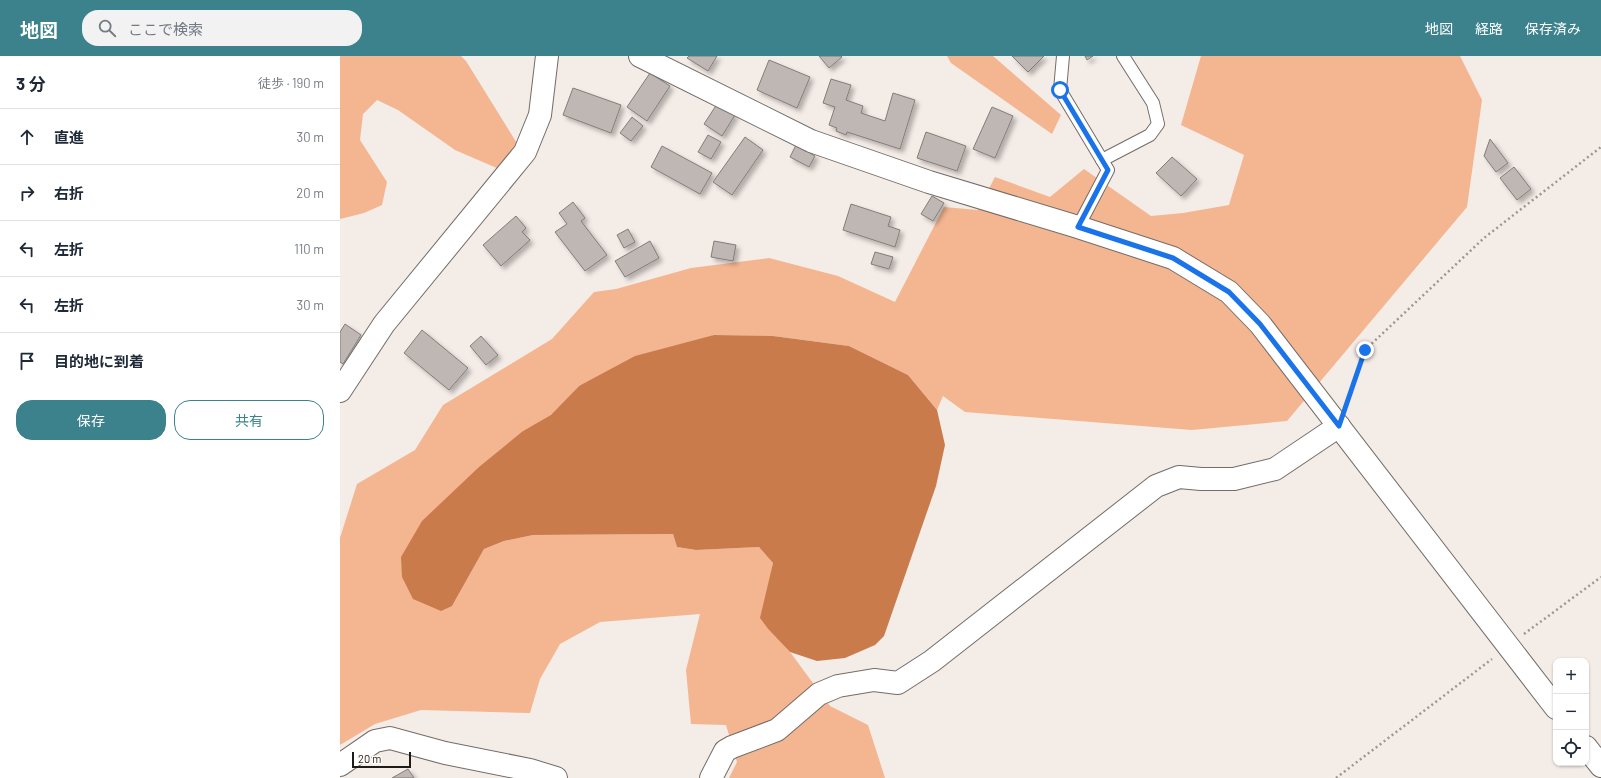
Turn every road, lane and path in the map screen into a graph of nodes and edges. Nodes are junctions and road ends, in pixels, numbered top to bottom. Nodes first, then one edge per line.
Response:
1 (547, 56) edge
2 (640, 56) edge
3 (1064, 56) edge
4 (1124, 56) edge
5 (1601, 147) edge
6 (1102, 160) junction
7 (1078, 227) junction
8 (340, 391) edge
9 (1339, 426) junction
10 (1601, 577) edge
11 (1509, 646) junction
12 (1553, 704) edge
13 (1589, 751) edge
14 (340, 765) edge
15 (1601, 766) edge
16 (556, 778) edge
17 (712, 778) edge
18 (1336, 778) edge

1 - 8 street
2 - 7 street
3 - 6 lane
4 - 6 lane
5 - 9 path
6 - 7 lane
7 - 9 street
9 - 11 street
9 - 17 street
10 - 11 path
11 - 12 street
11 - 18 path
13 - 15 street
14 - 16 street

